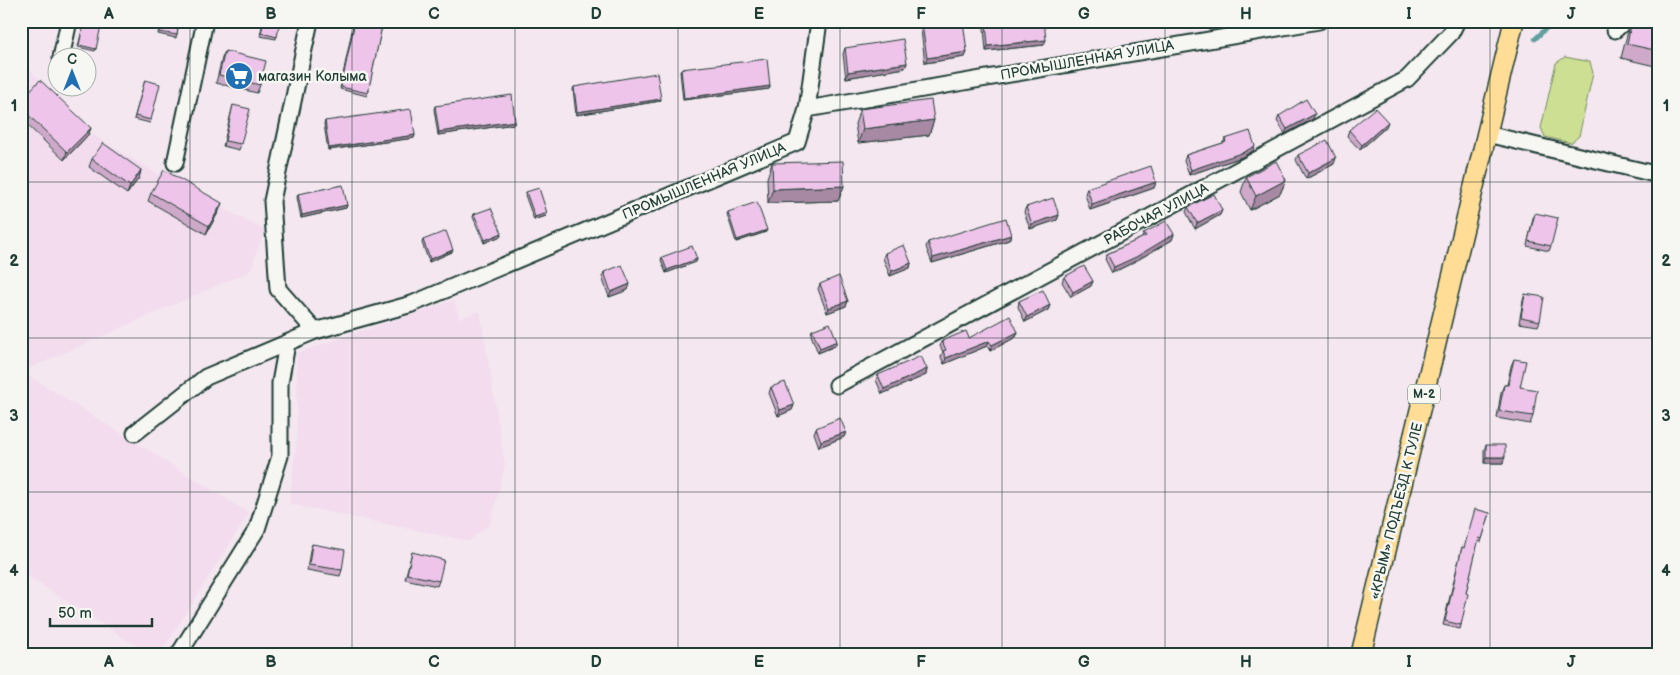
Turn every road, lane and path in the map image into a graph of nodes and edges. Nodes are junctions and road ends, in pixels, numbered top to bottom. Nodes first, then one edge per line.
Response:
1 (69, 21) edge
2 (205, 21) edge
3 (310, 21) edge
4 (819, 21) edge
5 (1319, 21) edge
6 (1457, 21) edge
7 (1514, 21) edge
8 (63, 48) edge
9 (806, 109) junction
10 (1487, 134) junction
11 (175, 163) dead end
12 (1659, 175) edge
13 (316, 331) junction
14 (287, 344) junction
15 (837, 385) dead end
16 (134, 433) dead end
17 (179, 654) edge
18 (1361, 654) edge

1 - 8 street
2 - 11 street
3 - 13 street
4 - 9 street
5 - 9 street, ПРОМЫШЛЕННАЯ УЛИЦА
6 - 15 street, РАБОЧАЯ УЛИЦА
7 - 10 main road, «КРЫМ» ПОДЪЕЗД К ТУЛЕ
9 - 13 street, ПРОМЫШЛЕННАЯ УЛИЦА
10 - 12 street
10 - 18 main road, «КРЫМ» ПОДЪЕЗД К ТУЛЕ / М-2
13 - 14 street, ПРОМЫШЛЕННАЯ УЛИЦА
14 - 16 street, ПРОМЫШЛЕННАЯ УЛИЦА
14 - 17 street

